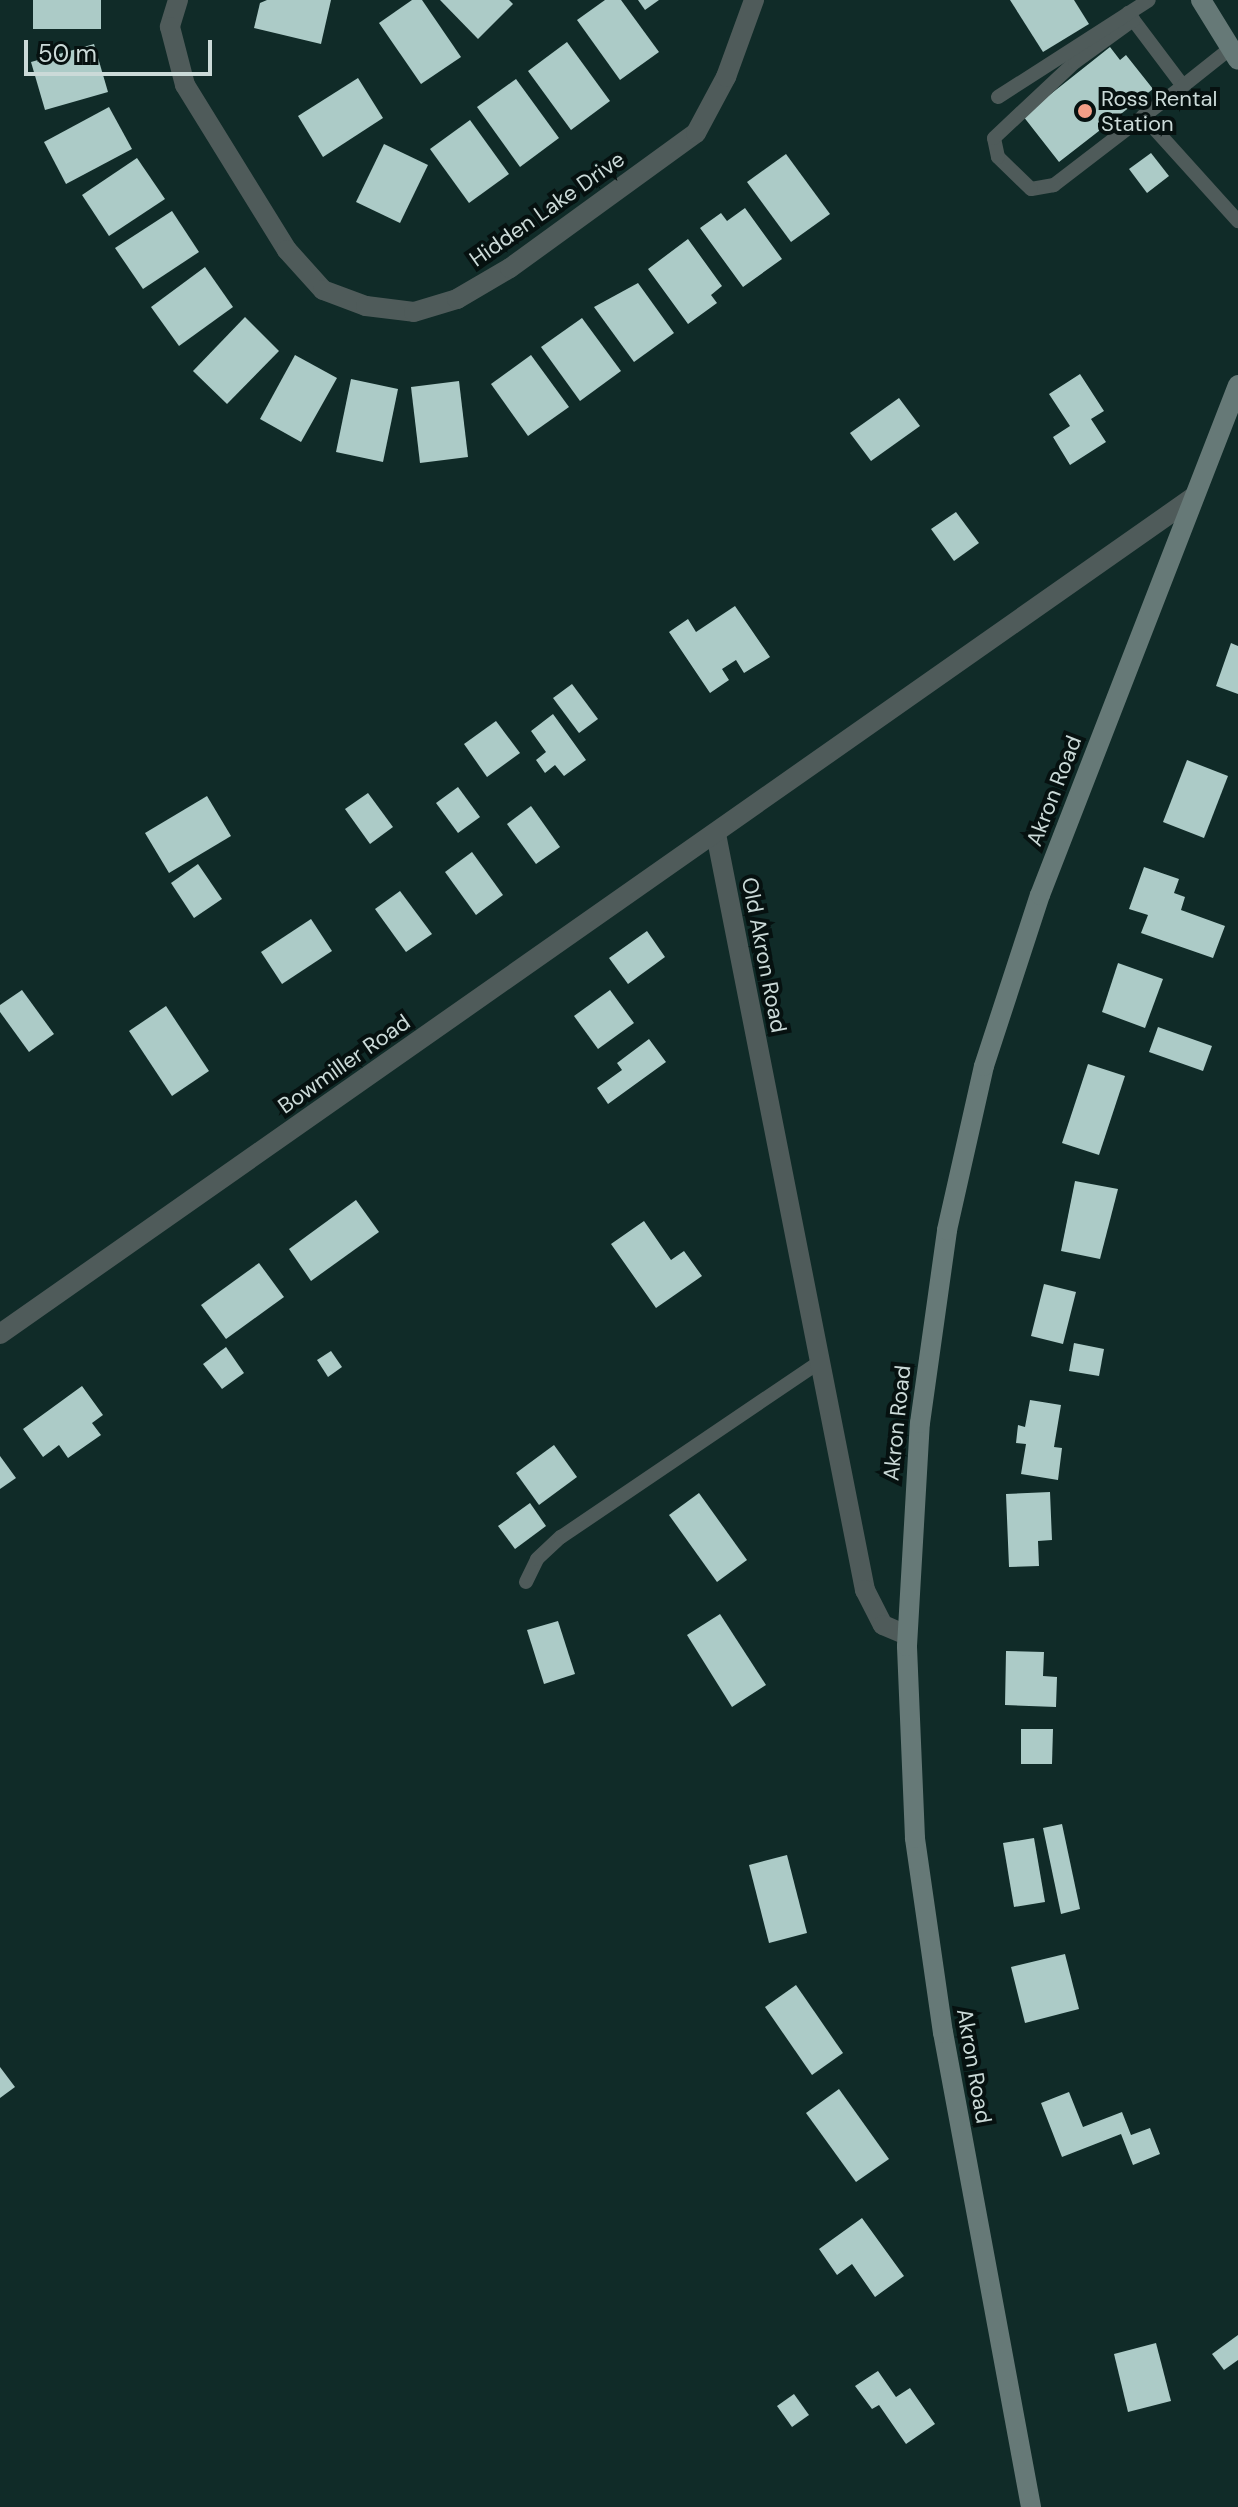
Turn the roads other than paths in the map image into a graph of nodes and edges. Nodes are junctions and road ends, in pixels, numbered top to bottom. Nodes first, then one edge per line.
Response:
1 (178, 0) edge
2 (754, 0) edge
3 (1149, 0) edge
4 (1201, 0) edge
5 (1131, 17) junction
6 (1234, 54) edge
7 (1183, 86) junction
8 (998, 97) dead end
9 (1143, 116) junction
10 (1238, 221) edge
11 (1238, 385) edge
12 (1192, 498) junction
13 (716, 834) junction
14 (0, 1334) edge
15 (821, 1361) junction
16 (526, 1582) dead end
17 (907, 1635) junction
18 (1031, 2507) edge

1 - 2 street, Hidden Lake Drive
3 - 5 lane
4 - 6 main road
5 - 7 lane
5 - 8 lane
5 - 9 lane
6 - 7 lane
7 - 9 lane
9 - 10 lane
11 - 12 main road, Akron Road
12 - 13 street
12 - 17 main road, Akron Road
13 - 14 street, Bowmiller Road
13 - 15 street, Old Akron Road
15 - 16 lane
15 - 17 street, Old Akron Road
17 - 18 main road, Akron Road

